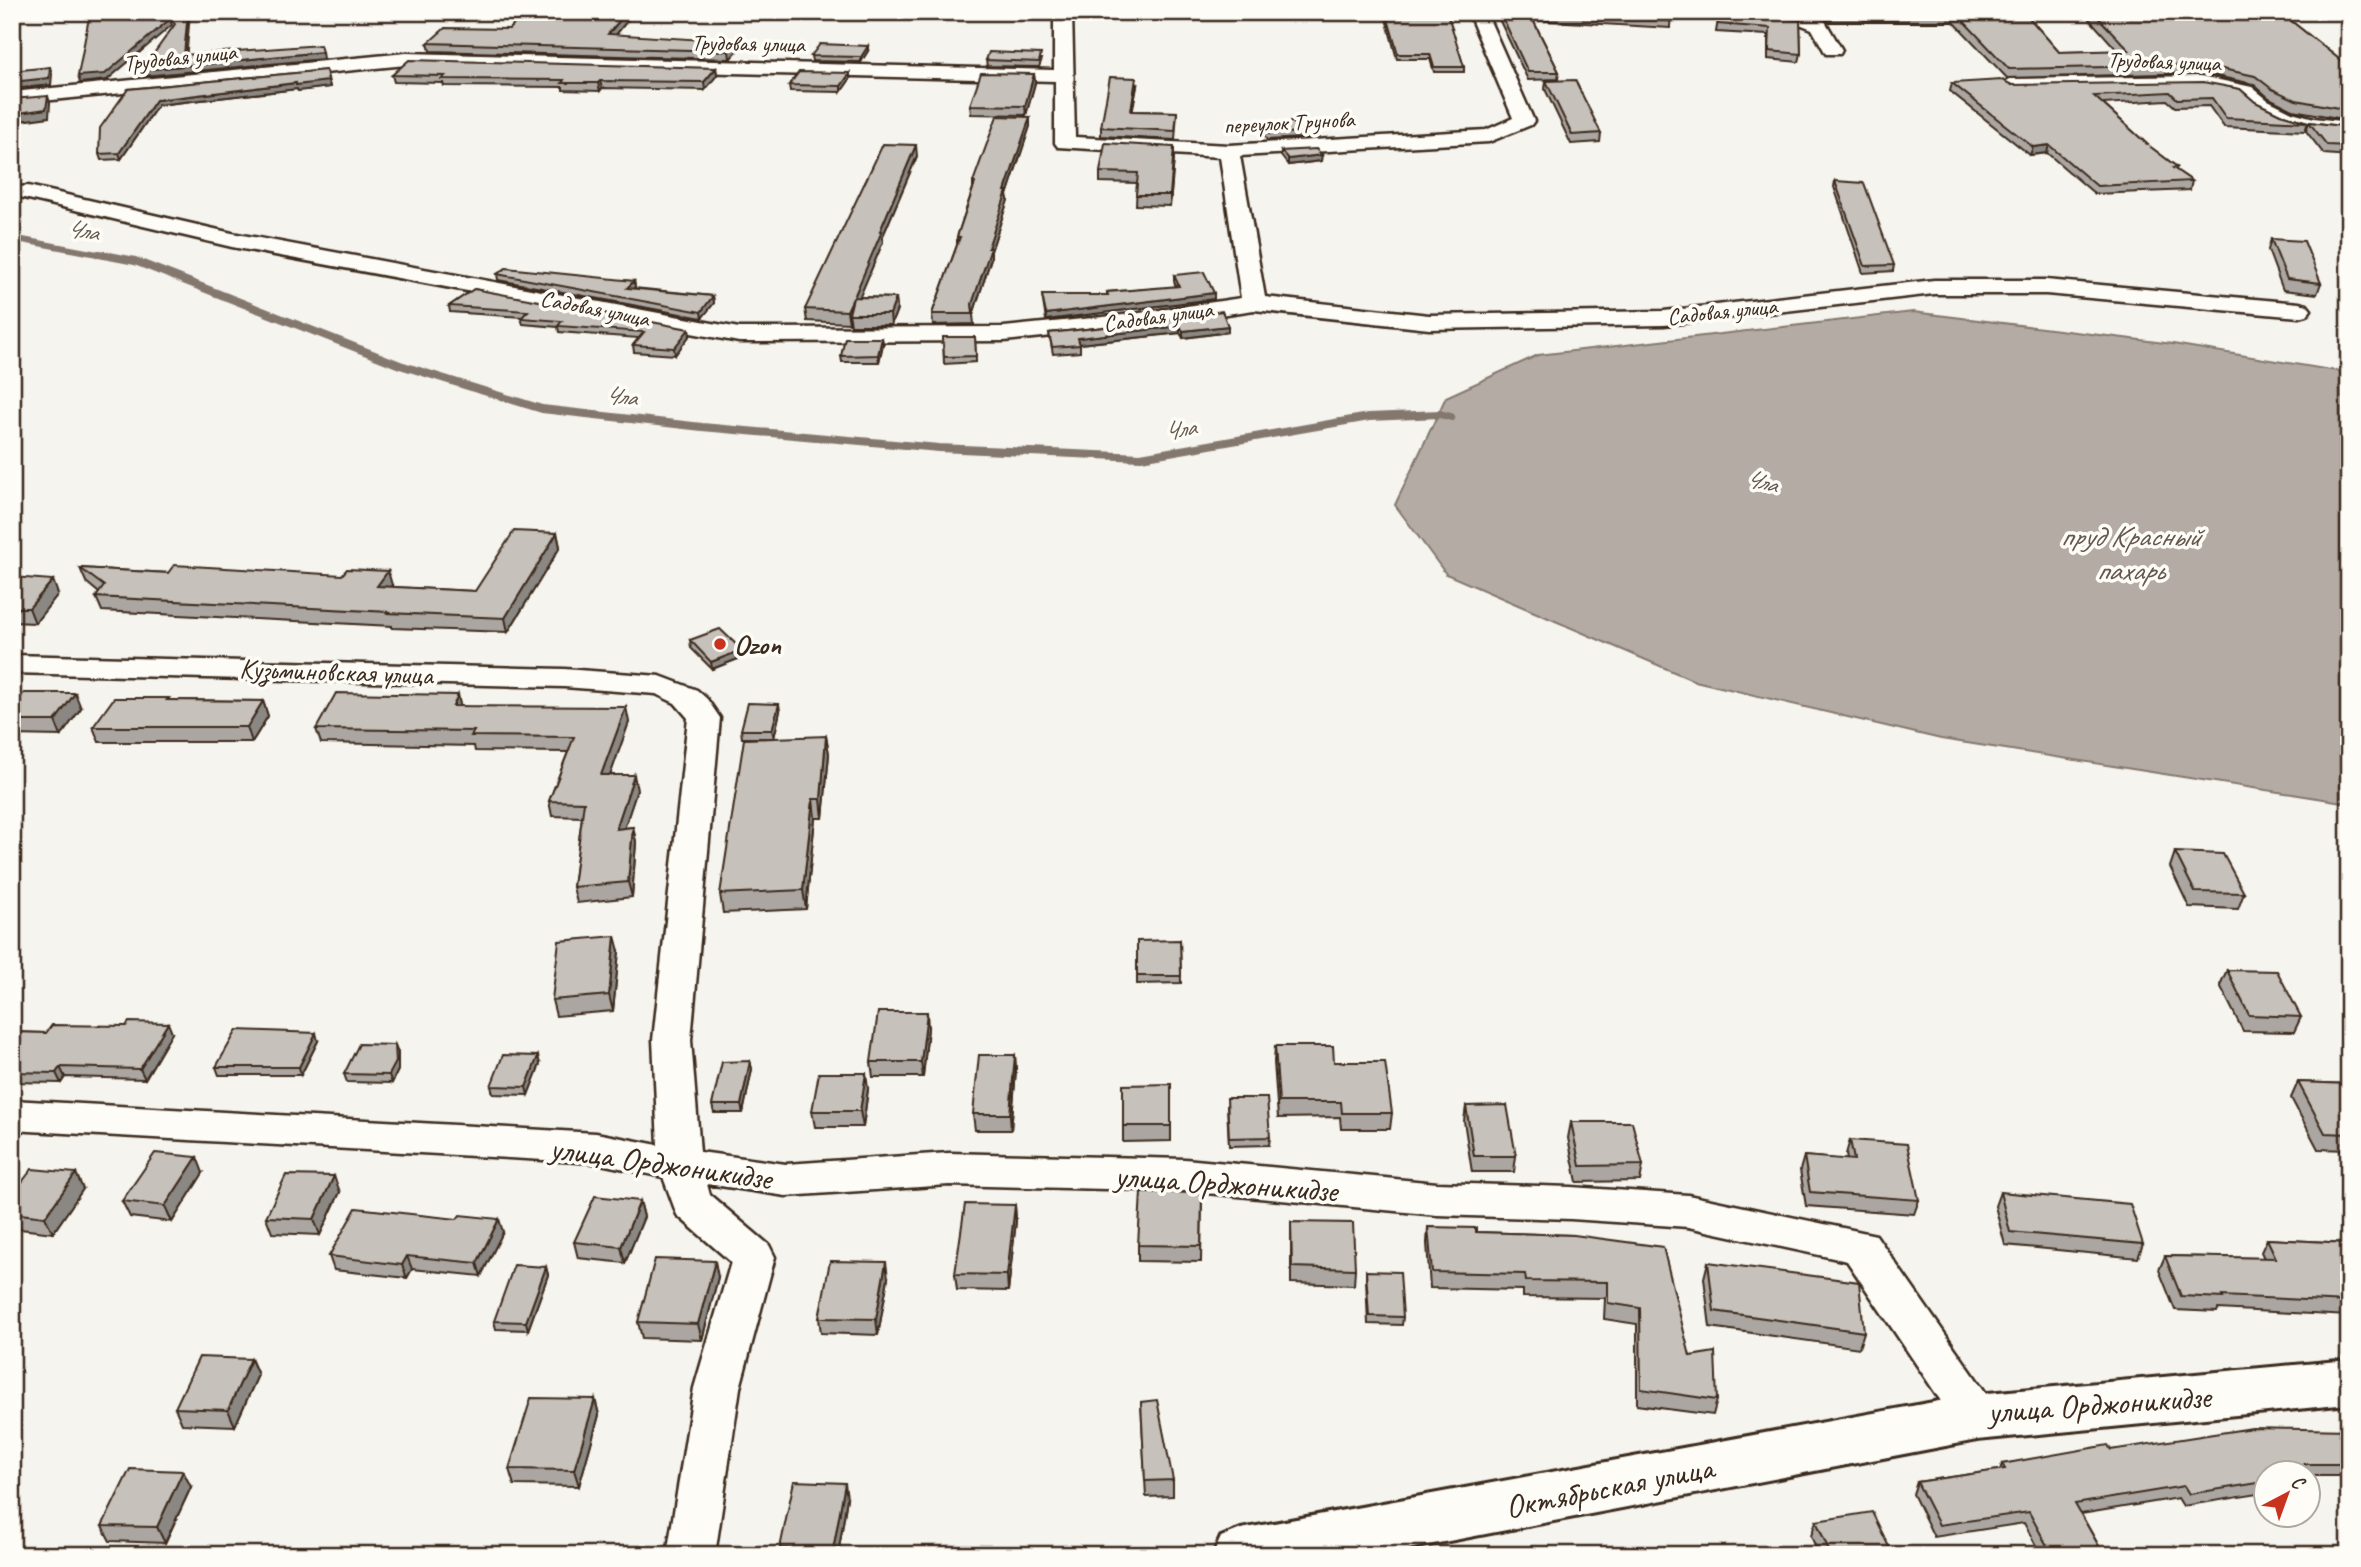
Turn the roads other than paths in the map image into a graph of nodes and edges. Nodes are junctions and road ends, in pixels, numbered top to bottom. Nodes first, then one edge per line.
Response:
1 (1063, 12) edge
2 (1478, 12) edge
3 (1706, 12) edge
4 (1833, 50) dead end
5 (1065, 76) junction
6 (2010, 85) edge
7 (12, 99) edge
8 (2349, 128) edge
9 (1229, 151) junction
10 (27, 192) dead end
11 (1254, 303) junction
12 (2299, 310) dead end
13 (12, 664) edge
14 (12, 1115) edge
15 (680, 1165) junction
16 (2349, 1382) edge
17 (1977, 1417) junction
18 (691, 1555) edge
19 (1241, 1555) edge

1 - 5 street, переулок Трунова
2 - 9 street, переулок Трунова
3 - 4 street
5 - 7 street, Трудовая улица
5 - 9 street, переулок Трунова
6 - 8 street, Трудовая улица
9 - 11 street
10 - 11 street, Садовая улица
11 - 12 street, Садовая улица
13 - 15 street, Кузьминовская улица
14 - 15 street, улица Орджоникидзе
15 - 17 street, улица Орджоникидзе
15 - 18 street
16 - 17 street, улица Орджоникидзе
17 - 19 street, Октябрьская улица

